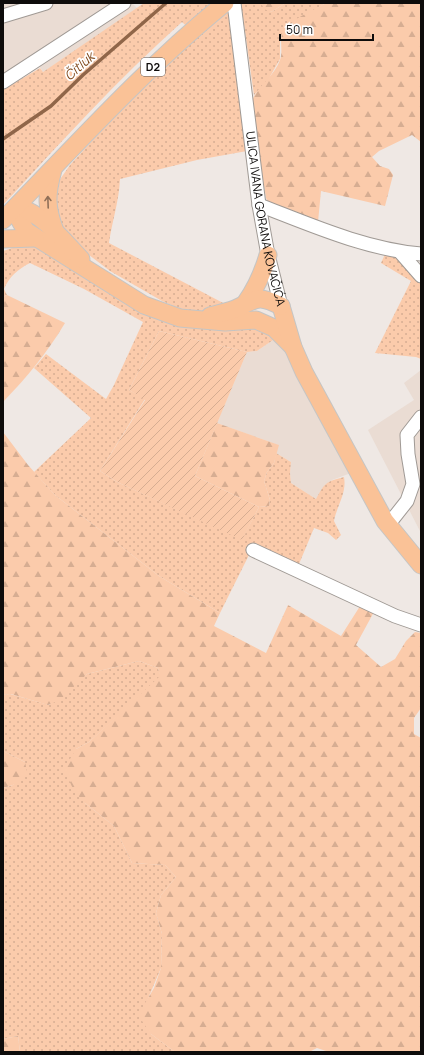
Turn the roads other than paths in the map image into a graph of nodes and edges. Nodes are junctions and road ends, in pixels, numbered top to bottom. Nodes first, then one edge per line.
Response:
1 (46, 3) edge
2 (225, 3) edge
3 (234, 3) edge
4 (118, 4) edge
5 (3, 16) edge
6 (3, 82) edge
7 (53, 170) junction
8 (259, 205) junction
9 (17, 206) junction
10 (3, 220) edge
11 (56, 233) junction
12 (35, 238) junction
13 (3, 239) edge
14 (400, 252) junction
15 (421, 254) edge
16 (268, 255) junction
17 (94, 273) junction
18 (421, 276) edge
19 (246, 302) junction
20 (281, 306) junction
21 (195, 319) junction
22 (256, 320) junction
23 (293, 347) junction
24 (421, 418) edge
25 (388, 525) junction
26 (253, 550) dead end
27 (421, 565) edge
28 (421, 625) edge

1 - 5 street
2 - 7 main road, D2
3 - 8 street, ULICA IVANA GORANA KOVAČIĆA
4 - 6 street
7 - 9 main road, D2
11 -> 7 main road
8 - 14 street
8 - 16 street, ULICA IVANA GORANA KOVAČIĆA
9 - 10 main road, D2
9 - 11 main road
9 - 12 main road
11 - 17 main road
12 - 13 main road
12 - 17 main road
14 - 15 street
14 - 18 street
16 - 19 main road
16 - 20 street, ULICA IVANA GORANA KOVAČIĆA
17 - 21 main road
19 - 20 main road
19 - 21 main road
20 - 22 main road
20 - 23 main road, ULICA IVANA GORANA KOVAČIĆA
21 - 22 main road
22 - 23 main road
23 - 25 main road, ULICA IVANA GORANA KOVAČIĆA
24 - 25 street
25 - 27 main road, ULICA IVANA GORANA KOVAČIĆA
26 - 28 street

